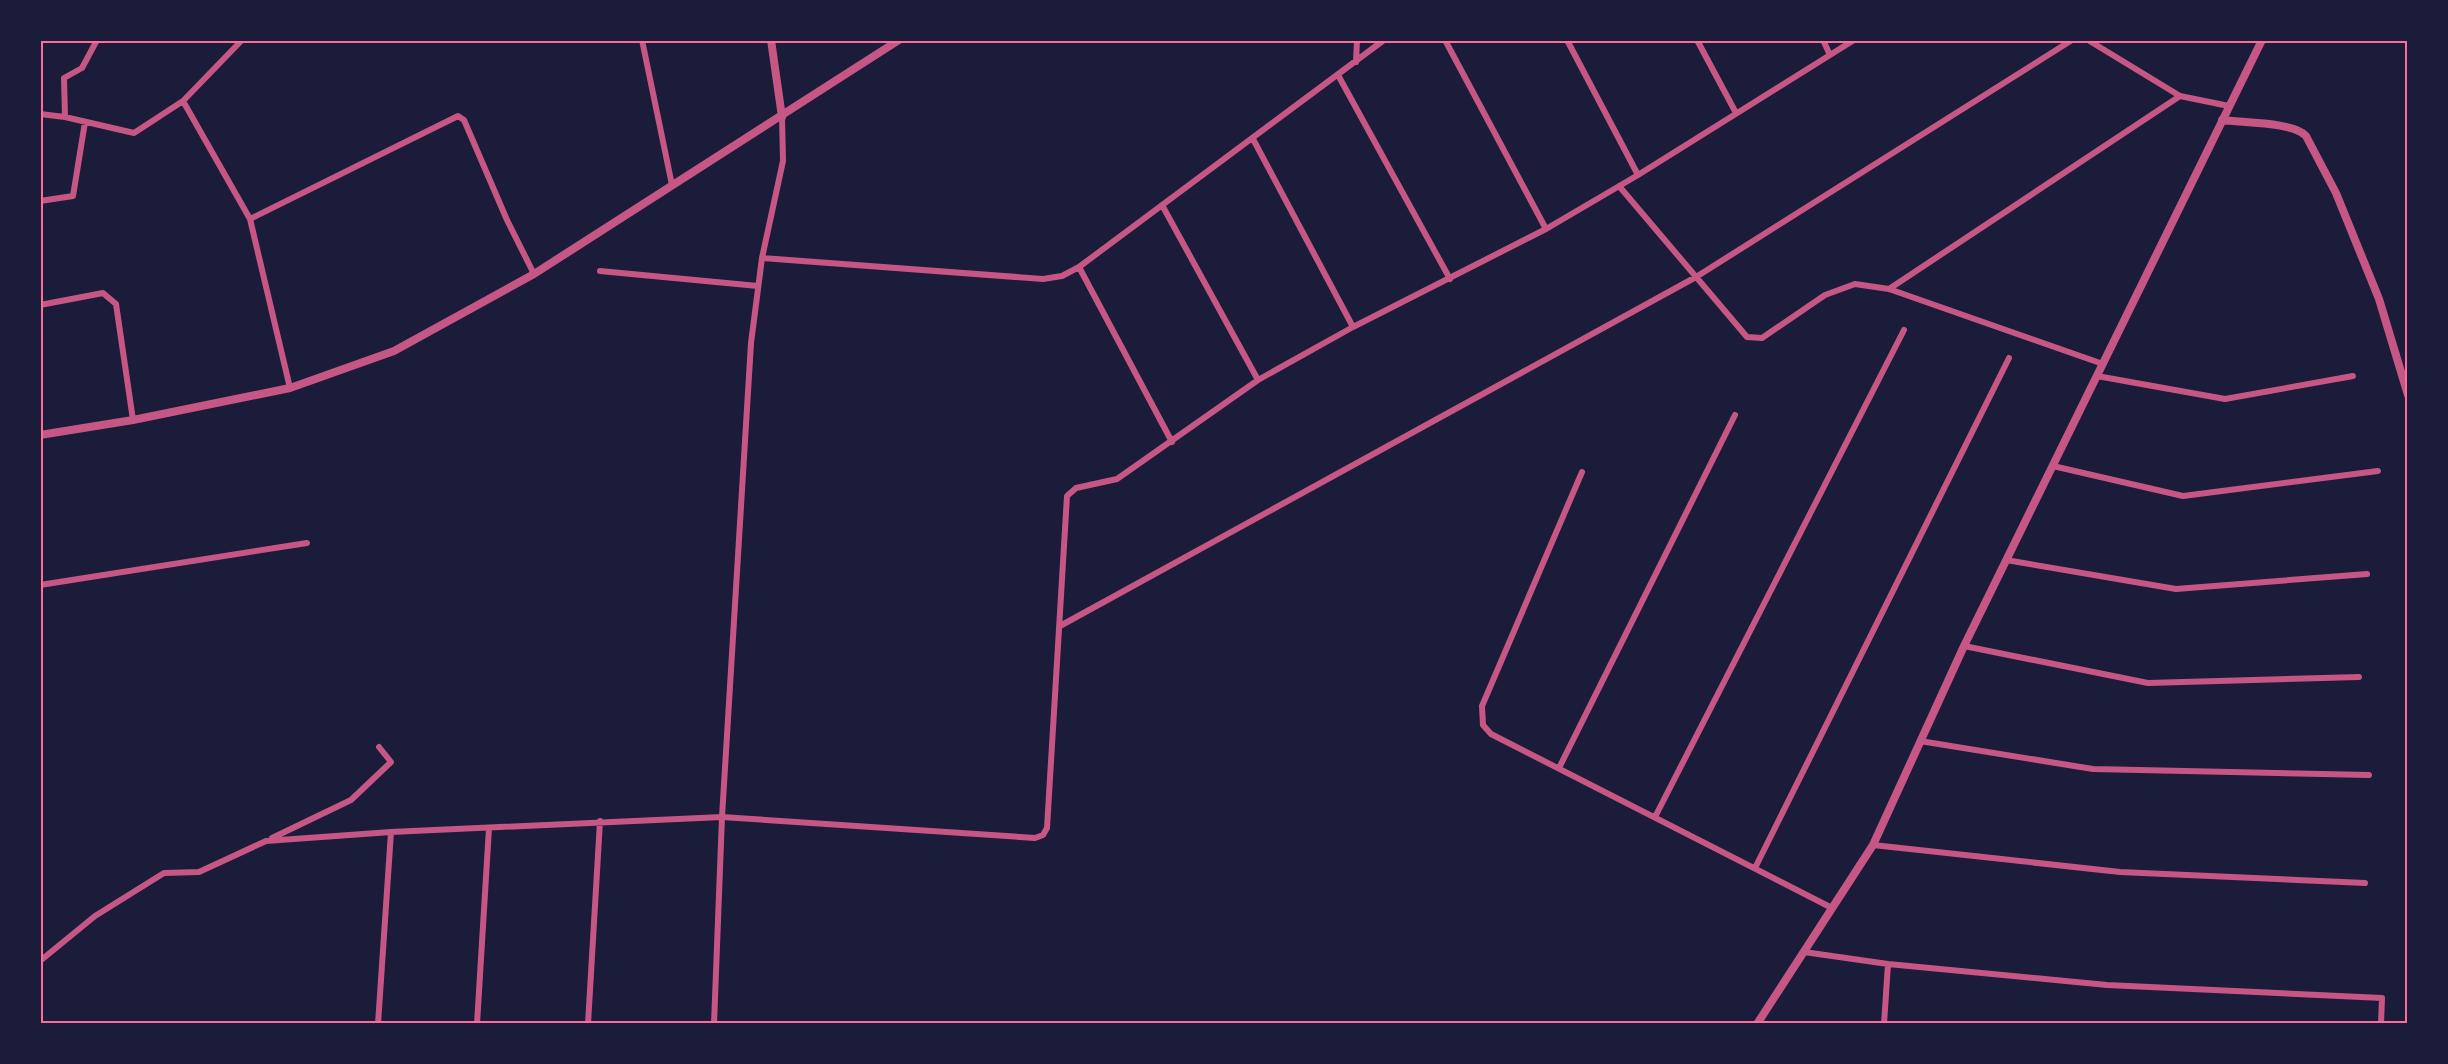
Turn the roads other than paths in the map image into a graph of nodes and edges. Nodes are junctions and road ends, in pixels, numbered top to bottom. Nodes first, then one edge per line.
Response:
1 (97, 40) edge
2 (242, 40) edge
3 (642, 40) edge
4 (771, 40) edge
5 (899, 40) edge
6 (1357, 40) edge
7 (1384, 40) edge
8 (1445, 40) edge
9 (1567, 40) edge
10 (1697, 40) edge
11 (1823, 40) edge
12 (1854, 40) edge
13 (2072, 40) edge
14 (2088, 40) edge
15 (2262, 40) edge
16 (1830, 55) junction
17 (1356, 62) junction
18 (1338, 75) junction
19 (2180, 96) junction
20 (183, 101) junction
21 (2229, 106) junction
22 (1736, 113) junction
23 (40, 114) edge
24 (65, 117) junction
25 (782, 117) junction
26 (2222, 120) junction
27 (85, 122) junction
28 (1253, 139) junction
29 (1638, 175) junction
30 (672, 185) junction
31 (1619, 186) junction
32 (40, 201) edge
33 (1162, 205) junction
34 (250, 219) junction
35 (1546, 229) junction
36 (762, 258) junction
37 (1079, 267) junction
38 (600, 271) dead end
39 (534, 274) junction
40 (1696, 277) junction
41 (1450, 279) junction
42 (758, 286) junction
43 (1889, 289) junction
44 (40, 304) edge
45 (1353, 327) junction
46 (1904, 330) dead end
47 (2008, 358) dead end
48 (2103, 363) junction
49 (2097, 376) junction
50 (2353, 376) dead end
51 (1258, 380) junction
52 (290, 388) junction
53 (2408, 395) edge
54 (1735, 415) dead end
55 (133, 420) junction
56 (40, 435) edge
57 (1172, 442) junction
58 (2053, 466) junction
59 (2378, 471) dead end
60 (1582, 472) dead end
61 (307, 543) dead end
62 (2006, 560) junction
63 (2367, 574) dead end
64 (40, 585) edge
65 (1060, 626) junction
66 (1964, 646) junction
67 (2360, 677) dead end
68 (1920, 741) junction
69 (379, 747) dead end
70 (1559, 768) junction
71 (2369, 775) dead end
72 (722, 817) junction
73 (1655, 817) junction
74 (600, 821) junction
75 (489, 828) junction
76 (391, 832) junction
77 (266, 841) junction
78 (1873, 845) junction
79 (1755, 868) junction
80 (2365, 884) dead end
81 (1832, 908) junction
82 (1804, 952) junction
83 (40, 961) edge
84 (1888, 964) junction
85 (378, 1023) edge
86 (477, 1023) edge
87 (588, 1023) edge
88 (714, 1023) edge
89 (1757, 1023) edge
90 (1884, 1023) edge
91 (2382, 1023) edge

1 - 24 street
2 - 20 street
3 - 30 street
4 - 25 street
5 - 25 street
6 - 17 street
7 - 17 street
8 - 35 street
9 - 29 street
10 - 22 street
11 - 16 street
12 - 16 street
13 - 40 street
14 - 19 street
15 - 21 street
16 - 22 street
17 - 18 street
18 - 28 street
18 - 41 street
19 - 21 street
19 - 43 street
20 - 27 street
20 - 34 street
21 - 26 street
22 - 29 street
23 - 24 street
24 - 27 street
25 - 30 street
25 - 36 street
26 - 48 street
26 - 53 street
27 - 32 street
28 - 33 street
28 - 45 street
29 - 31 street
30 - 39 street
31 - 35 street
31 - 40 street
33 - 37 street
33 - 51 street
34 - 39 street
34 - 52 street
35 - 41 street
36 - 37 street
36 - 42 street
37 - 57 street
38 - 42 street
39 - 52 street
40 - 43 street
40 - 65 street
41 - 45 street
42 - 72 street
43 - 48 street
44 - 55 street
45 - 51 street
46 - 73 street
47 - 79 street
48 - 49 street
49 - 50 street
49 - 58 street
51 - 57 street
52 - 55 street
54 - 70 street
55 - 56 street
57 - 65 street
58 - 59 street
58 - 62 street
60 - 70 street
61 - 64 street
62 - 63 street
62 - 66 street
65 - 72 street
66 - 67 street
66 - 68 street
68 - 71 street
68 - 78 street
69 - 77 street
70 - 73 street
72 - 74 street
72 - 88 street
73 - 79 street
74 - 75 street
74 - 87 street
75 - 76 street
75 - 86 street
76 - 77 street
76 - 85 street
77 - 83 street
78 - 80 street
78 - 81 street
79 - 81 street
81 - 82 street
82 - 84 street
82 - 89 street
84 - 90 street
84 - 91 street

